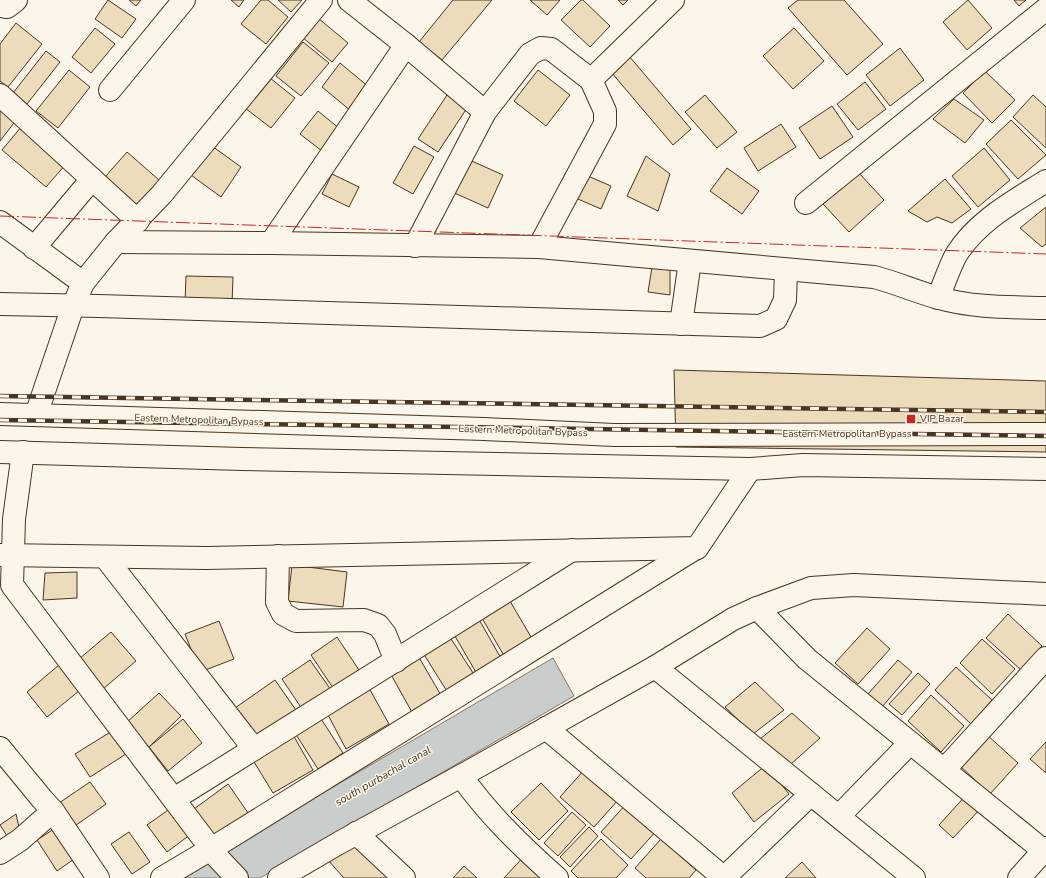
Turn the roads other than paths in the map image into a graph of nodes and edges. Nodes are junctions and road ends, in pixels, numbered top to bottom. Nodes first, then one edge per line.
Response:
1 (16, 0) edge
2 (184, 0) edge
3 (321, 0) edge
4 (349, 0) edge
5 (673, 0) edge
6 (0, 6) edge
7 (1046, 10) edge
8 (406, 45) junction
9 (592, 80) junction
10 (110, 90) dead end
11 (0, 95) edge
12 (485, 112) junction
13 (92, 179) junction
14 (1046, 181) edge
15 (806, 203) dead end
16 (138, 221) junction
17 (0, 222) edge
18 (116, 242) junction
19 (271, 243) junction
20 (415, 246) junction
21 (34, 248) junction
22 (540, 248) junction
23 (690, 261) junction
24 (786, 270) junction
25 (83, 283) junction
26 (938, 298) junction
27 (0, 304) edge
28 (73, 306) junction
29 (1046, 308) edge
30 (681, 324) junction
31 (0, 414) edge
32 (36, 415) junction
33 (1046, 434) edge
34 (0, 452) edge
35 (23, 452) junction
36 (1046, 468) edge
37 (750, 469) junction
38 (697, 548) junction
39 (572, 550) junction
40 (6, 555) edge
41 (278, 556) junction
42 (105, 557) junction
43 (6, 585) edge
44 (1046, 594) edge
45 (756, 608) junction
46 (1046, 658) edge
47 (396, 661) junction
48 (655, 667) junction
49 (546, 728) junction
50 (910, 743) junction
51 (0, 748) edge
52 (254, 749) junction
53 (944, 770) junction
54 (461, 776) junction
55 (811, 794) junction
56 (174, 800) junction
57 (53, 811) junction
58 (839, 816) junction
59 (356, 833) junction
60 (1045, 849) edge
61 (0, 852) edge
62 (215, 853) junction
63 (715, 875) edge
64 (1029, 875) edge
65 (98, 878) edge
66 (162, 878) edge
67 (237, 878) edge
68 (279, 878) edge
69 (404, 878) edge
70 (557, 878) edge
71 (914, 878) edge

1 - 6 street
2 - 10 street
3 - 16 street
4 - 8 street
5 - 9 street
7 - 15 street
8 - 12 street
8 - 19 street
9 - 12 street
9 - 22 street
11 - 13 street
12 - 20 street
13 - 16 street
13 - 21 street
14 - 26 street
16 - 18 street
17 - 21 street
18 - 19 street
18 - 25 street
19 - 20 street
20 - 22 street
21 - 25 street
22 - 23 street
23 - 24 street
23 - 30 street
24 - 26 street
24 - 30 street
25 - 28 street
26 - 29 street
27 - 28 street
28 - 30 street
28 - 32 street
31 - 32 street, Eastern Metropolitan Bypass
32 - 33 street, Eastern Metropolitan Bypass
34 - 35 street
35 - 37 street
35 - 40 street
36 - 37 street
37 - 38 street
38 - 39 street
38 - 62 street
39 - 41 street
39 - 47 street
40 - 42 street
40 - 43 street
41 - 42 street
41 - 47 street
42 - 52 street
43 - 56 street
44 - 45 street
45 - 48 street
45 - 50 street
46 - 53 street
47 - 52 street
48 - 49 street
48 - 55 street
49 - 54 street
49 - 63 street
50 - 53 street
50 - 58 street
51 - 57 street
52 - 56 street
53 - 60 street
54 - 59 street
54 - 70 street
55 - 58 street
55 - 63 street
56 - 62 street
57 - 61 street
57 - 65 street
58 - 71 street
59 - 68 street
59 - 69 street
60 - 64 street
62 - 66 street
62 - 67 street

